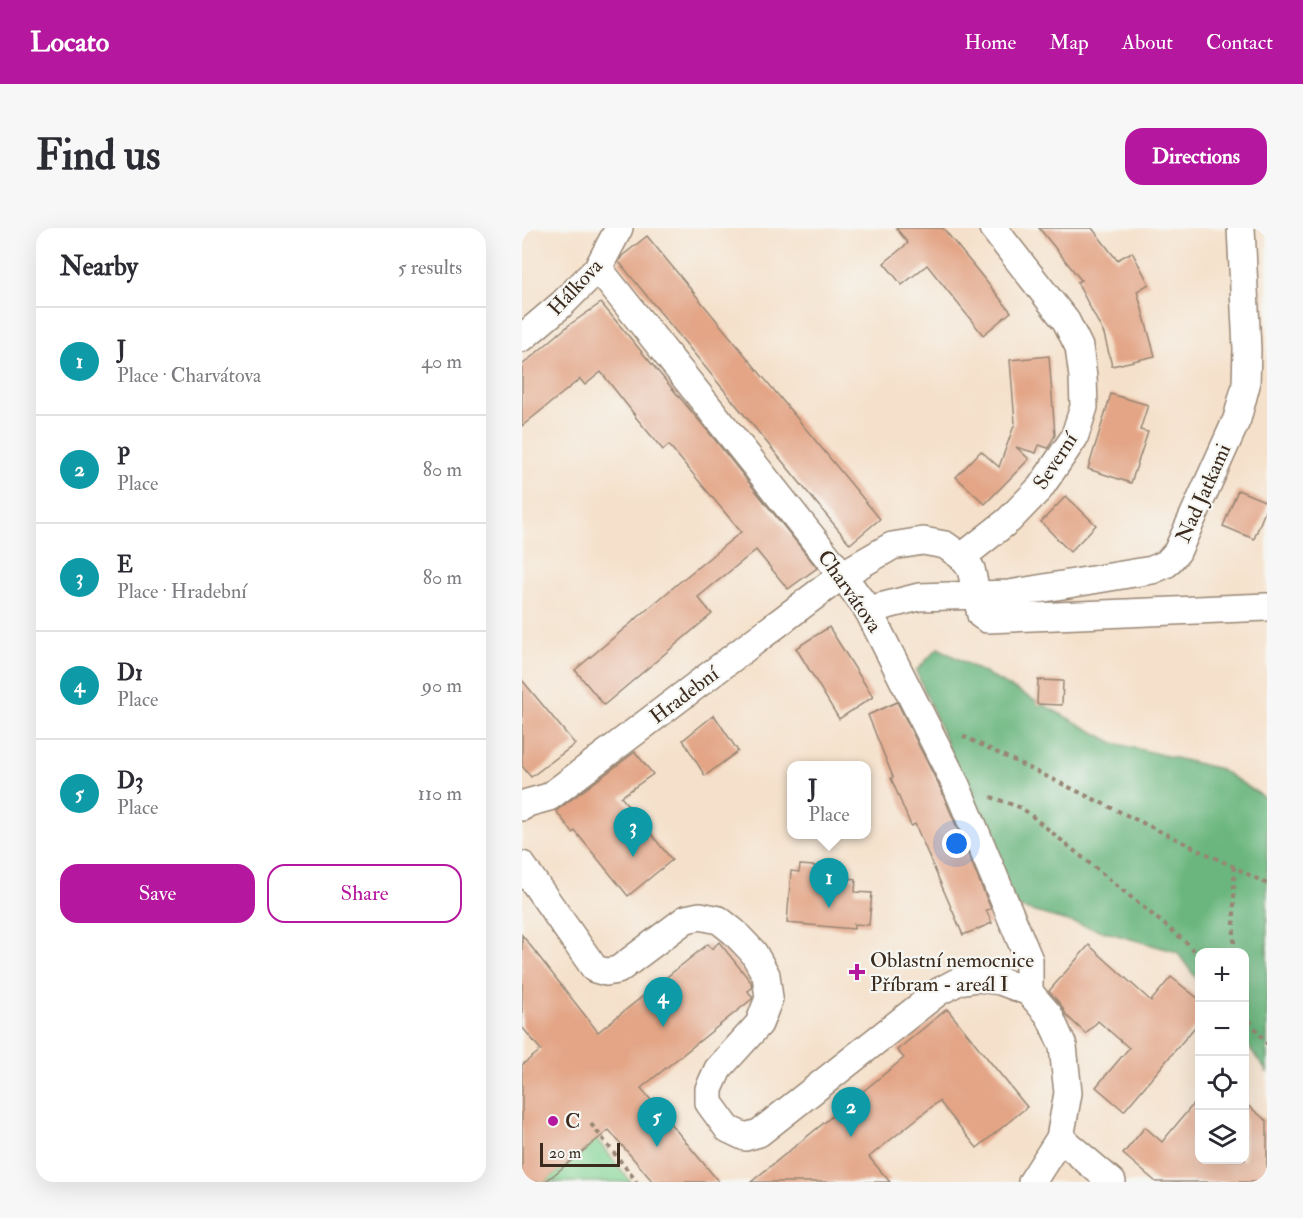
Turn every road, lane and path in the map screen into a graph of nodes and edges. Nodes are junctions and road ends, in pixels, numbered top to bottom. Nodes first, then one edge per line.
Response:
1 (619, 228) edge
2 (993, 228) edge
3 (1241, 228) edge
4 (598, 268) junction
5 (522, 338) edge
6 (962, 556) junction
7 (842, 575) junction
8 (977, 594) junction
9 (1267, 607) edge
10 (868, 610) junction
11 (923, 719) junction
12 (956, 785) junction
13 (524, 802) edge
14 (522, 865) edge
15 (1234, 867) junction
16 (1267, 884) edge
17 (1234, 948) edge
18 (1195, 952) edge
19 (1029, 992) junction
20 (1249, 1018) edge
21 (1267, 1044) edge
22 (591, 1124) dead end
23 (1060, 1138) junction
24 (637, 1182) edge
25 (1032, 1182) edge
26 (1112, 1182) edge

1 - 4 street, Hálkova
2 - 6 street, Severní
3 - 8 street, Nad Jatkami
4 - 5 street, Hálkova
4 - 7 street, Charvátova
6 - 7 street
6 - 8 street
7 - 10 street, Charvátova
7 - 13 street, Hradební
8 - 9 street
8 - 10 street, Nad Jatkami
10 - 11 street, Charvátova
11 - 12 street, Charvátova
11 - 15 path
12 - 18 path
12 - 19 street, Charvátova
14 - 19 street
15 - 16 path
15 - 17 path
19 - 23 street
20 - 21 path
22 - 24 path
23 - 25 street
23 - 26 street

